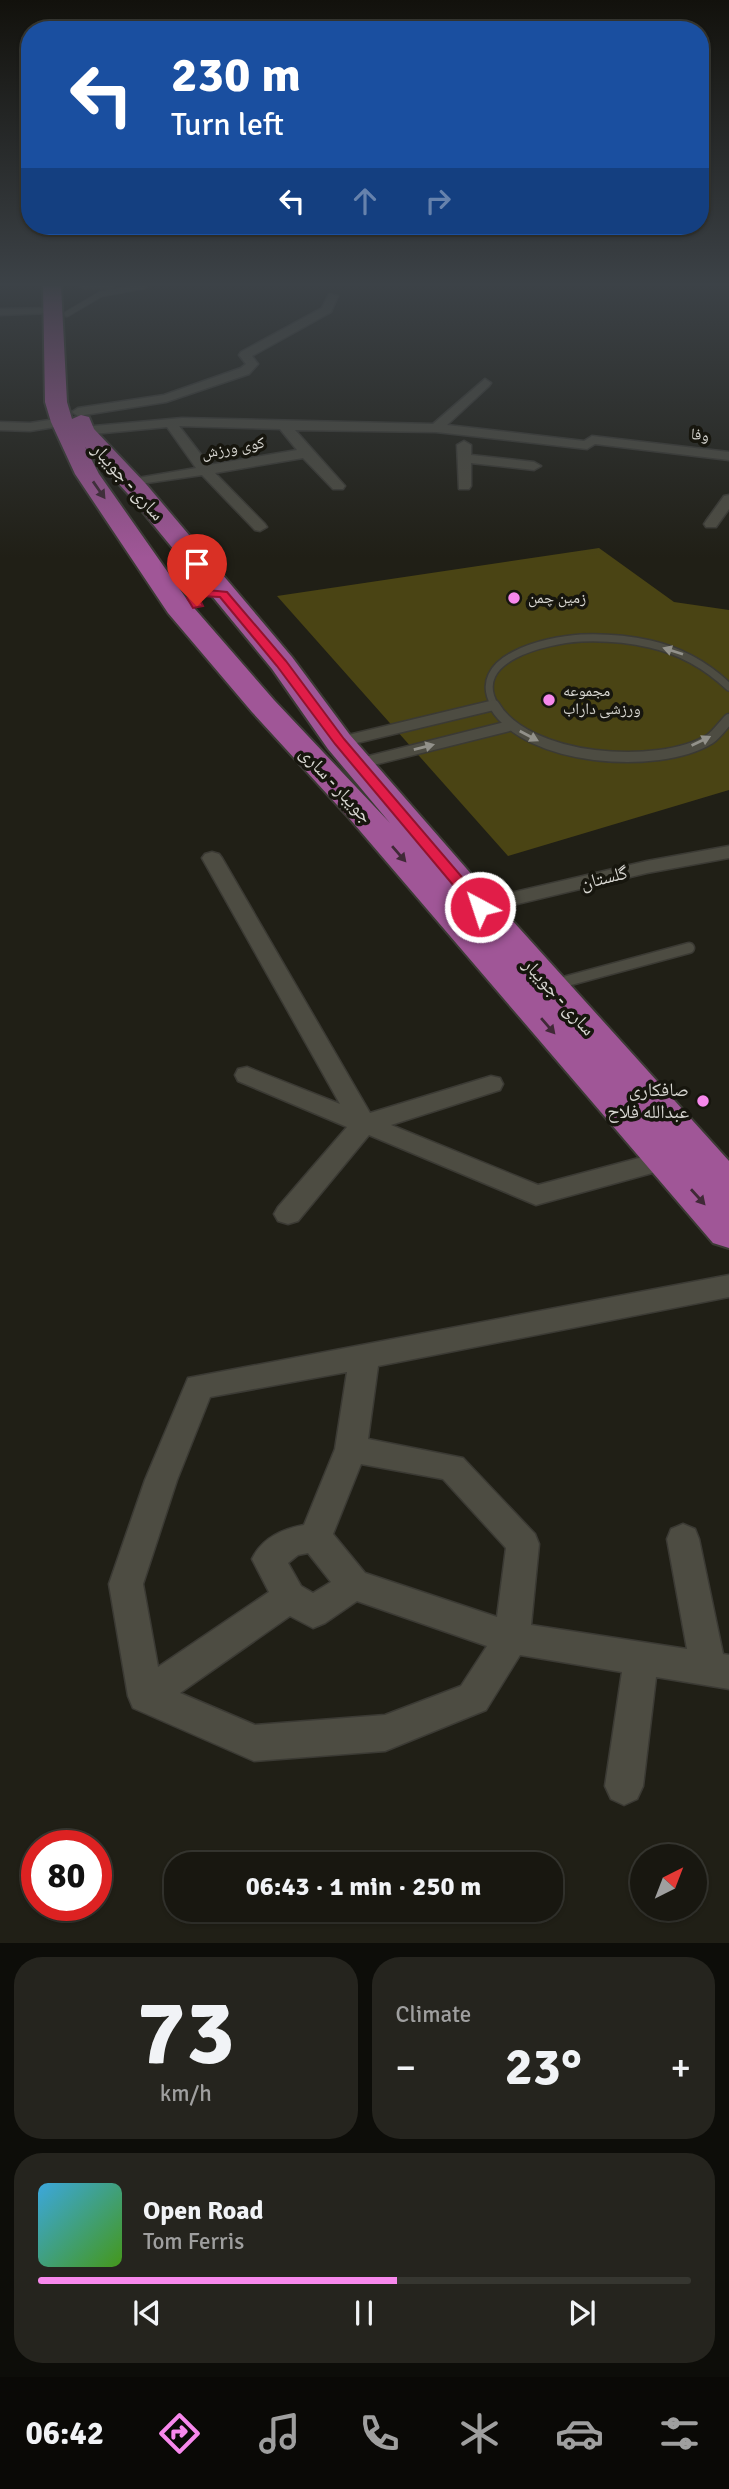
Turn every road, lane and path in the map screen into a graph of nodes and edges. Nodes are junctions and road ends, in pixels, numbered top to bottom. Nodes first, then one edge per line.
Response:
1 (57, 377) edge
2 (228, 377) edge
3 (485, 383) dead end
4 (74, 421) junction
5 (170, 423) junction
6 (284, 425) junction
7 (0, 426) edge
8 (436, 428) junction
9 (463, 431) junction
10 (306, 453) junction
11 (729, 456) edge
12 (464, 458) junction
13 (534, 466) dead end
14 (206, 471) junction
15 (131, 483) junction
16 (338, 486) dead end
17 (464, 486) dead end
18 (729, 499) edge
19 (160, 517) junction
20 (711, 524) dead end
21 (260, 527) dead end
22 (149, 566) junction
23 (223, 594) junction
24 (729, 687) edge
25 (263, 706) junction
26 (491, 706) junction
27 (729, 719) edge
28 (509, 726) junction
29 (349, 753) junction
30 (729, 852) edge
31 (212, 858) dead end
32 (480, 907) junction
33 (689, 948) dead end
34 (550, 986) junction
35 (247, 1075) dead end
36 (491, 1084) dead end
37 (364, 1124) junction
38 (665, 1160) junction
39 (729, 1189) edge
40 (288, 1214) dead end
41 (729, 1231) edge
42 (729, 1286) edge
43 (365, 1357) junction
44 (351, 1449) junction
45 (315, 1537) junction
46 (682, 1539) dead end
47 (354, 1585) junction
48 (289, 1597) junction
49 (512, 1638) junction
50 (641, 1658) junction
51 (718, 1671) edge
52 (146, 1696) junction
53 (624, 1786) dead end

1 - 4 highway, جویبار - ساری
2 - 4 street
3 - 8 street
4 - 5 street, وفا
4 - 7 street
4 - 15 highway, ساری - جویبار
4 -> 22 highway, جویبار - ساری
5 - 6 street, وفا
5 - 14 street
6 - 8 street, وفا
6 - 10 street, کوی ورزش
8 - 9 street, وفا
9 - 11 street, وفا
9 - 12 street
10 - 14 street, کوی ورزش
10 - 16 street
12 - 13 street
12 - 17 street
14 - 15 street, کوی ورزش
14 - 21 street
15 - 19 highway, ساری - جویبار
18 - 20 street
19 - 22 highway
19 - 23 highway, ساری - جویبار
22 - 25 highway, جویبار - ساری
23 - 25 highway
23 - 29 highway, ساری - جویبار
24 -> 26 lane
25 -> 38 highway, جویبار - ساری
26 - 28 lane
26 - 29 lane
28 -> 27 lane
29 -> 28 lane
29 - 32 highway, ساری - جویبار
30 - 32 street, گلستان
31 - 37 street
32 - 34 highway, ساری - جویبار
33 - 34 lane
34 - 39 highway, ساری - جویبار
35 - 37 street
36 - 37 street
37 - 38 street
37 - 40 street
38 -> 41 highway, جویبار - ساری
42 - 43 street
43 - 44 street
43 - 52 street
44 - 45 street
44 - 49 street
45 - 47 street
45 - 48 street
46 - 51 street
47 - 48 street
47 - 49 street
48 - 52 street
49 - 50 street
49 - 52 street
50 - 51 street
50 - 53 street

